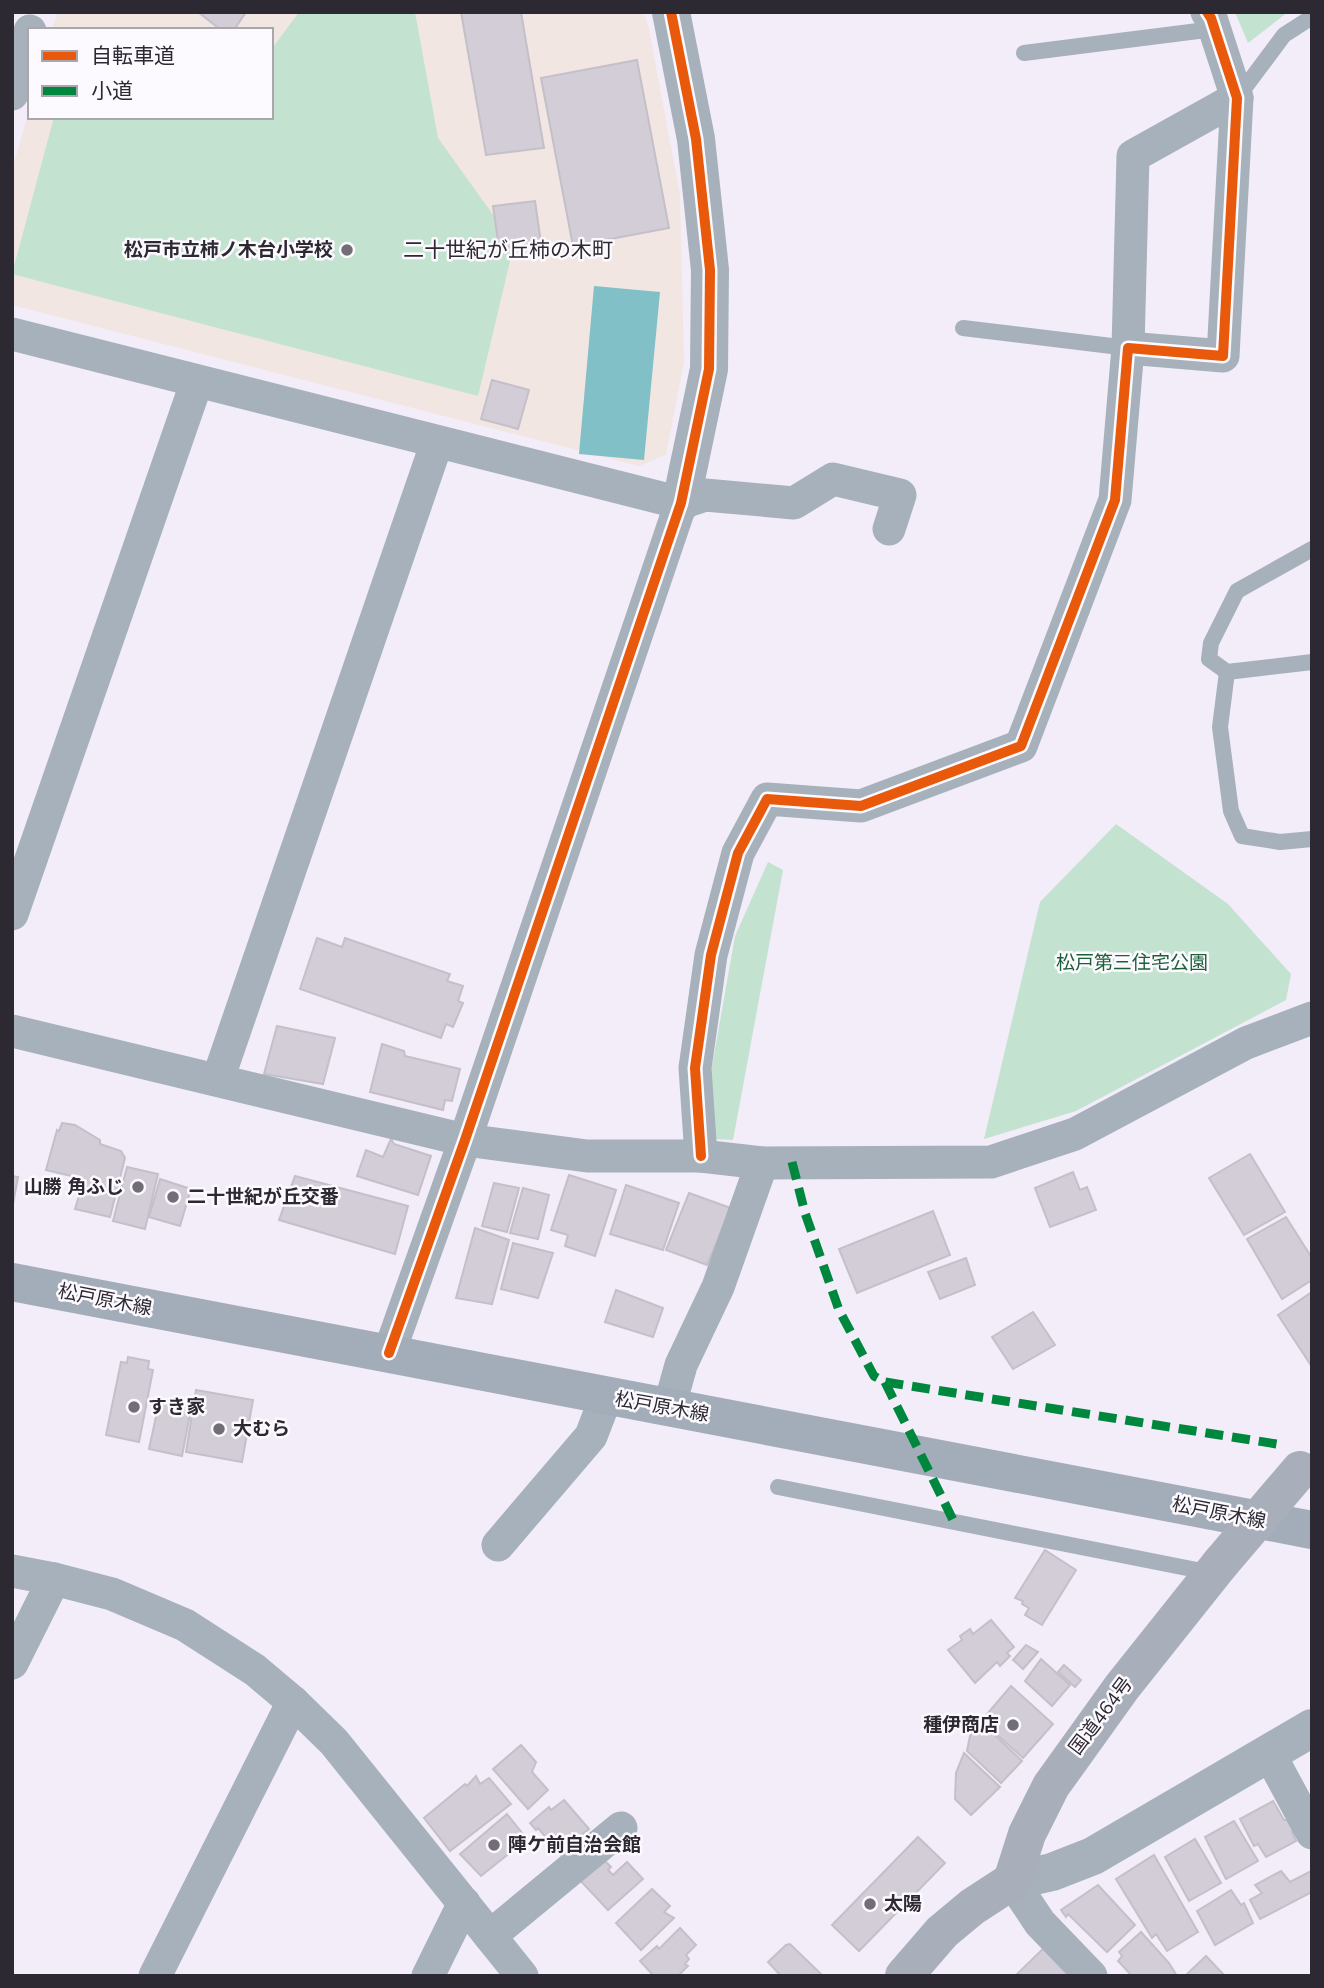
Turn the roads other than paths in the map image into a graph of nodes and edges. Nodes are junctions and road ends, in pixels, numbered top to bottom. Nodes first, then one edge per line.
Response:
1 (671, 12) edge
2 (1312, 17) edge
3 (1210, 20) edge
4 (28, 37) edge
5 (1024, 53) dead end
6 (12, 94) edge
7 (1237, 98) junction
8 (963, 328) dead end
9 (12, 334) edge
10 (1128, 348) junction
11 (197, 381) junction
12 (437, 442) junction
13 (681, 503) junction
14 (889, 529) dead end
15 (1312, 549) edge
16 (1312, 662) edge
17 (1227, 672) junction
18 (1312, 839) edge
19 (12, 914) edge
20 (1312, 1018) edge
21 (12, 1031) edge
22 (218, 1079) junction
23 (465, 1140) junction
24 (701, 1156) junction
25 (777, 1162) junction
26 (12, 1282) edge
27 (389, 1353) junction
28 (606, 1396) junction
29 (669, 1408) junction
30 (1306, 1463) edge
31 (778, 1487) dead end
32 (1312, 1530) edge
33 (498, 1545) dead end
34 (1216, 1568) junction
35 (12, 1571) edge
36 (54, 1579) junction
37 (12, 1663) edge
38 (293, 1702) junction
39 (1312, 1728) edge
40 (1269, 1753) junction
41 (621, 1828) dead end
42 (1312, 1833) edge
43 (1012, 1881) junction
44 (464, 1903) junction
45 (490, 1936) junction
46 (155, 1976) edge
47 (428, 1976) edge
48 (522, 1976) edge
49 (904, 1976) edge
50 (1091, 1976) edge

1 - 13 street
2 - 7 lane
3 - 5 lane
3 - 7 street
4 - 6 street
7 - 10 street
7 - 10 street
8 - 10 lane
9 - 11 street
10 - 24 street
11 - 12 street
11 - 19 street
12 - 13 street
12 - 22 street
13 - 14 street
13 - 23 street
15 - 17 lane
16 - 17 lane
17 - 18 lane
20 - 25 street
21 - 22 street
22 - 23 street
23 - 24 street
23 - 27 street
24 - 25 street
25 - 29 street
26 - 27 main road, 松戸原木線
27 - 28 main road, 松戸原木線
28 - 29 main road, 松戸原木線
28 - 33 street
29 - 32 main road, 松戸原木線
30 - 34 highway, 国道464号, bridge
31 - 34 lane
34 - 43 highway, 国道464号
35 - 36 street
36 - 37 street
36 - 38 street
38 - 44 street
38 - 46 street
39 - 40 street
40 - 42 street
40 - 43 street
41 - 45 street
43 - 49 highway
43 - 50 street
44 - 45 street
44 - 47 street
45 - 48 street

